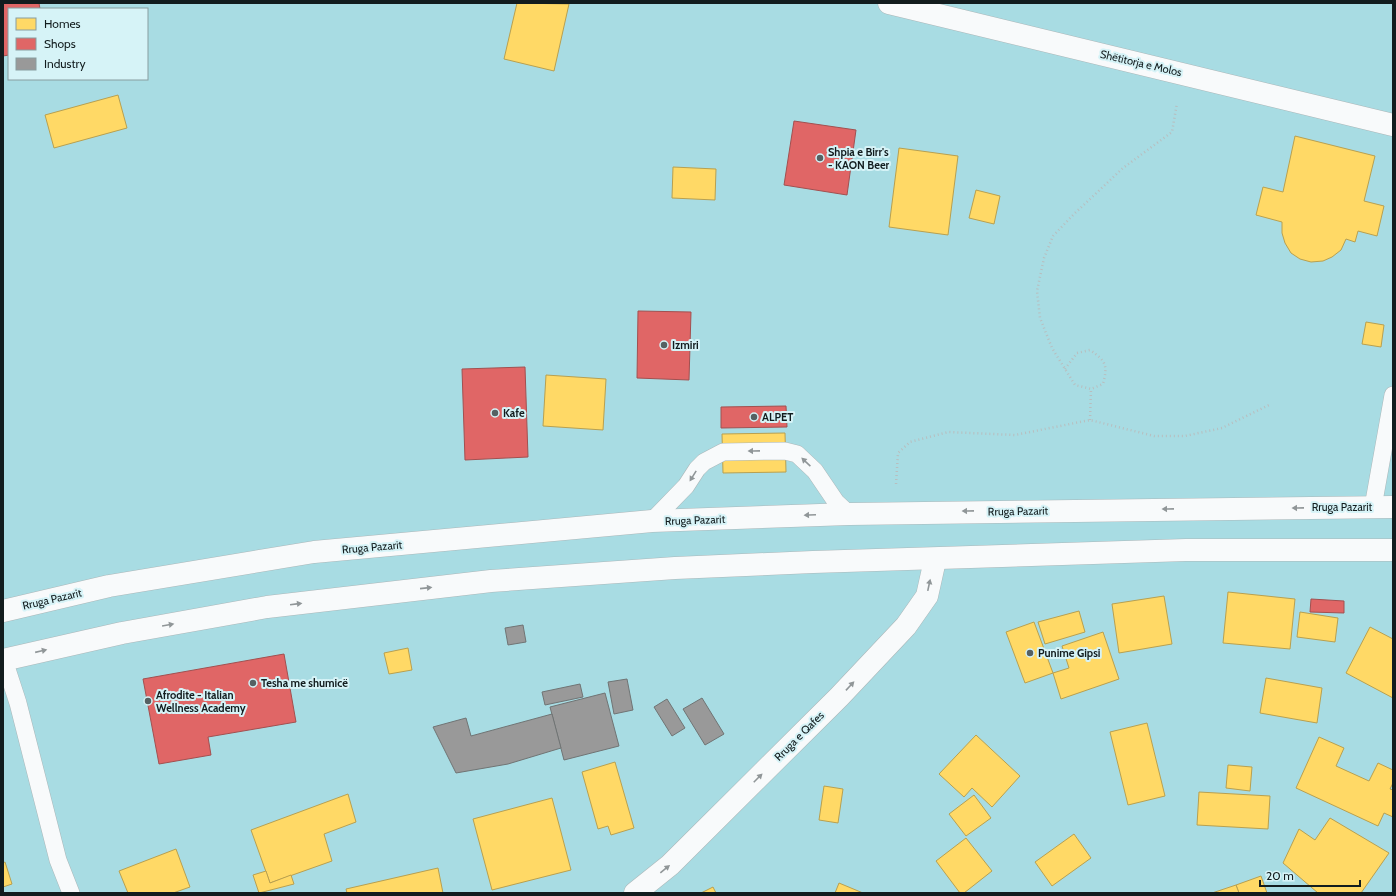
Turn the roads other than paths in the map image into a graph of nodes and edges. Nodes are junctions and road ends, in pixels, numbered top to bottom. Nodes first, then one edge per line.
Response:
1 (889, 3) edge
2 (1393, 125) edge
3 (1393, 396) edge
4 (1383, 507) edge
5 (849, 514) junction
6 (652, 522) junction
7 (1393, 550) edge
8 (935, 560) junction
9 (3, 611) edge
10 (3, 660) edge
11 (71, 893) edge
12 (635, 893) edge

1 - 2 main road, Shëtitorja e Molos
3 - 4 lane
4 -> 5 main road, Rruga Pazarit
5 -> 6 main road, Rruga Pazarit
5 -> 6 lane
6 - 9 main road, Rruga Pazarit
7 - 8 main road
10 -> 8 main road
12 -> 8 main road, Rruga e Qafes
10 - 11 lane

